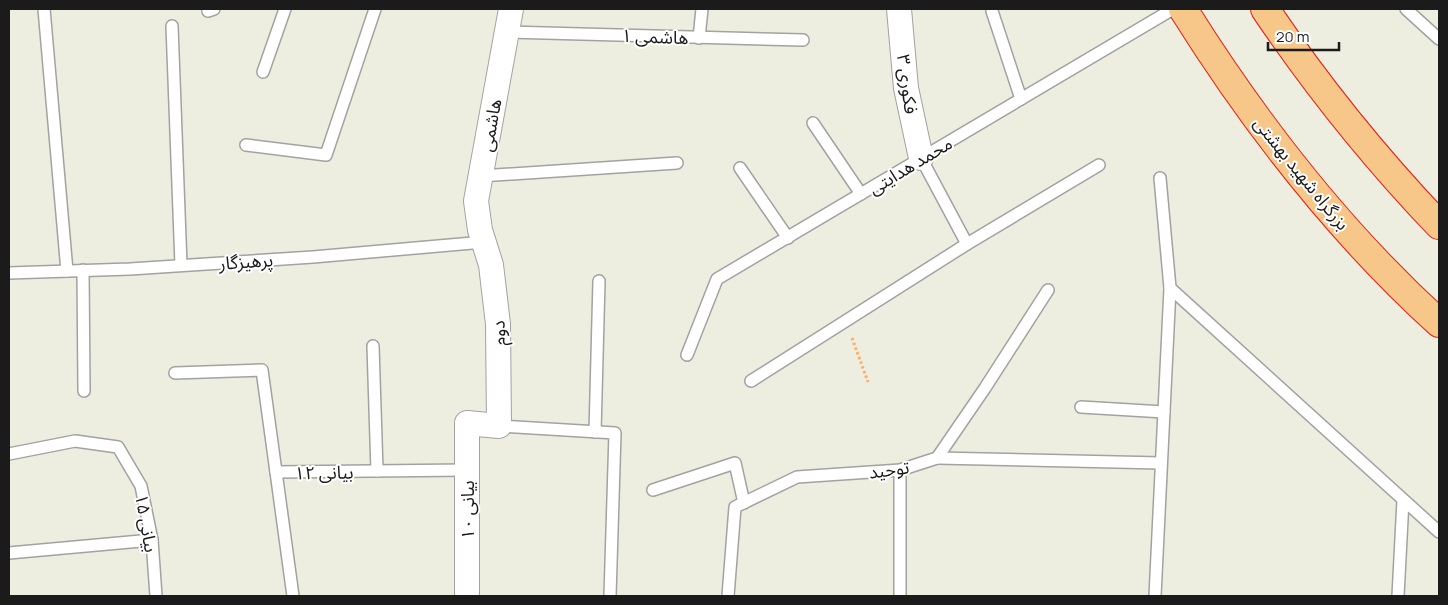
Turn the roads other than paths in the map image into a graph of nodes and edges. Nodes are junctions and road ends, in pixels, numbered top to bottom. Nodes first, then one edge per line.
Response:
1 (44, 9) edge
2 (285, 9) edge
3 (374, 9) edge
4 (511, 9) edge
5 (702, 9) edge
6 (899, 9) edge
7 (1173, 9) edge
8 (1183, 9) edge
9 (1265, 9) edge
10 (1406, 9) edge
11 (992, 11) dead end
12 (172, 26) dead end
13 (507, 32) junction
14 (699, 38) junction
15 (1439, 39) edge
16 (802, 40) dead end
17 (263, 72) dead end
18 (1021, 99) junction
19 (813, 123) dead end
20 (246, 145) dead end
21 (922, 158) junction
22 (677, 163) dead end
23 (1099, 165) dead end
24 (740, 168) dead end
25 (480, 176) junction
26 (1160, 178) dead end
27 (861, 194) junction
28 (1439, 225) edge
29 (788, 238) junction
30 (484, 242) junction
31 (967, 244) junction
32 (181, 265) junction
33 (83, 270) junction
34 (67, 271) junction
35 (9, 273) edge
36 (599, 281) dead end
37 (1170, 288) junction
38 (1048, 290) dead end
39 (1439, 323) edge
40 (373, 346) dead end
41 (687, 355) dead end
42 (175, 373) dead end
43 (751, 381) dead end
44 (84, 392) dead end
45 (1081, 408) dead end
46 (1164, 412) junction
47 (499, 426) junction
48 (595, 432) junction
49 (9, 454) edge
50 (937, 458) junction
51 (1161, 463) junction
52 (467, 470) junction
53 (900, 470) junction
54 (377, 471) junction
55 (276, 472) junction
56 (653, 490) dead end
57 (1403, 500) junction
58 (744, 503) junction
59 (1439, 532) edge
60 (152, 540) junction
61 (9, 554) edge
62 (156, 596) edge
63 (294, 596) edge
64 (467, 596) edge
65 (610, 596) edge
66 (728, 596) edge
67 (900, 596) edge
68 (1155, 596) edge
69 (1398, 596) edge

1 - 34 lane
2 - 17 lane
3 - 20 lane
4 - 13 street, هاشمی
5 - 14 lane
6 - 21 street, فکوری ۳
7 - 18 lane, محمد هدایتی
8 - 39 highway, بزرگراه شهید بهشتی
9 - 28 highway
10 - 15 lane
11 - 18 lane
12 - 32 lane
13 - 14 lane, هاشمی ۱
13 - 25 street, هاشمی
14 - 16 lane, هاشمی ۱
18 - 21 lane, محمد هدایتی
19 - 27 lane
21 - 27 lane, محمد هدایتی
21 - 31 lane
22 - 25 lane
23 - 31 lane
24 - 29 lane
25 - 30 street, هاشمی
26 - 37 lane
27 - 29 lane, محمد هدایتی
29 - 41 lane, محمد هدایتی
30 - 32 lane, پرهیزگار
30 - 47 street, دوم
31 - 43 lane
32 - 33 lane, پرهیزگار
33 - 34 lane, پرهیزگار
33 - 44 lane
34 - 35 lane, پرهیزگار
36 - 48 lane
37 - 46 lane
37 - 57 lane
38 - 50 lane
40 - 54 lane
42 - 55 lane
45 - 46 lane
46 - 51 lane
47 - 48 lane
47 - 52 street, بیانی ۱۰
48 - 65 lane
49 - 60 lane, بیانی ۱۵
50 - 51 lane, توحید
50 - 53 lane, توحید
51 - 68 lane
52 - 54 lane, بیانی ۱۲
52 - 64 street, بیانی ۱۰
53 - 58 lane, توحید
53 - 67 lane
54 - 55 lane, بیانی ۱۲
55 - 63 lane, بیانی ۱۲
56 - 58 lane
57 - 59 lane
57 - 69 lane
58 - 66 lane
60 - 61 lane
60 - 62 lane, بیانی ۱۵

